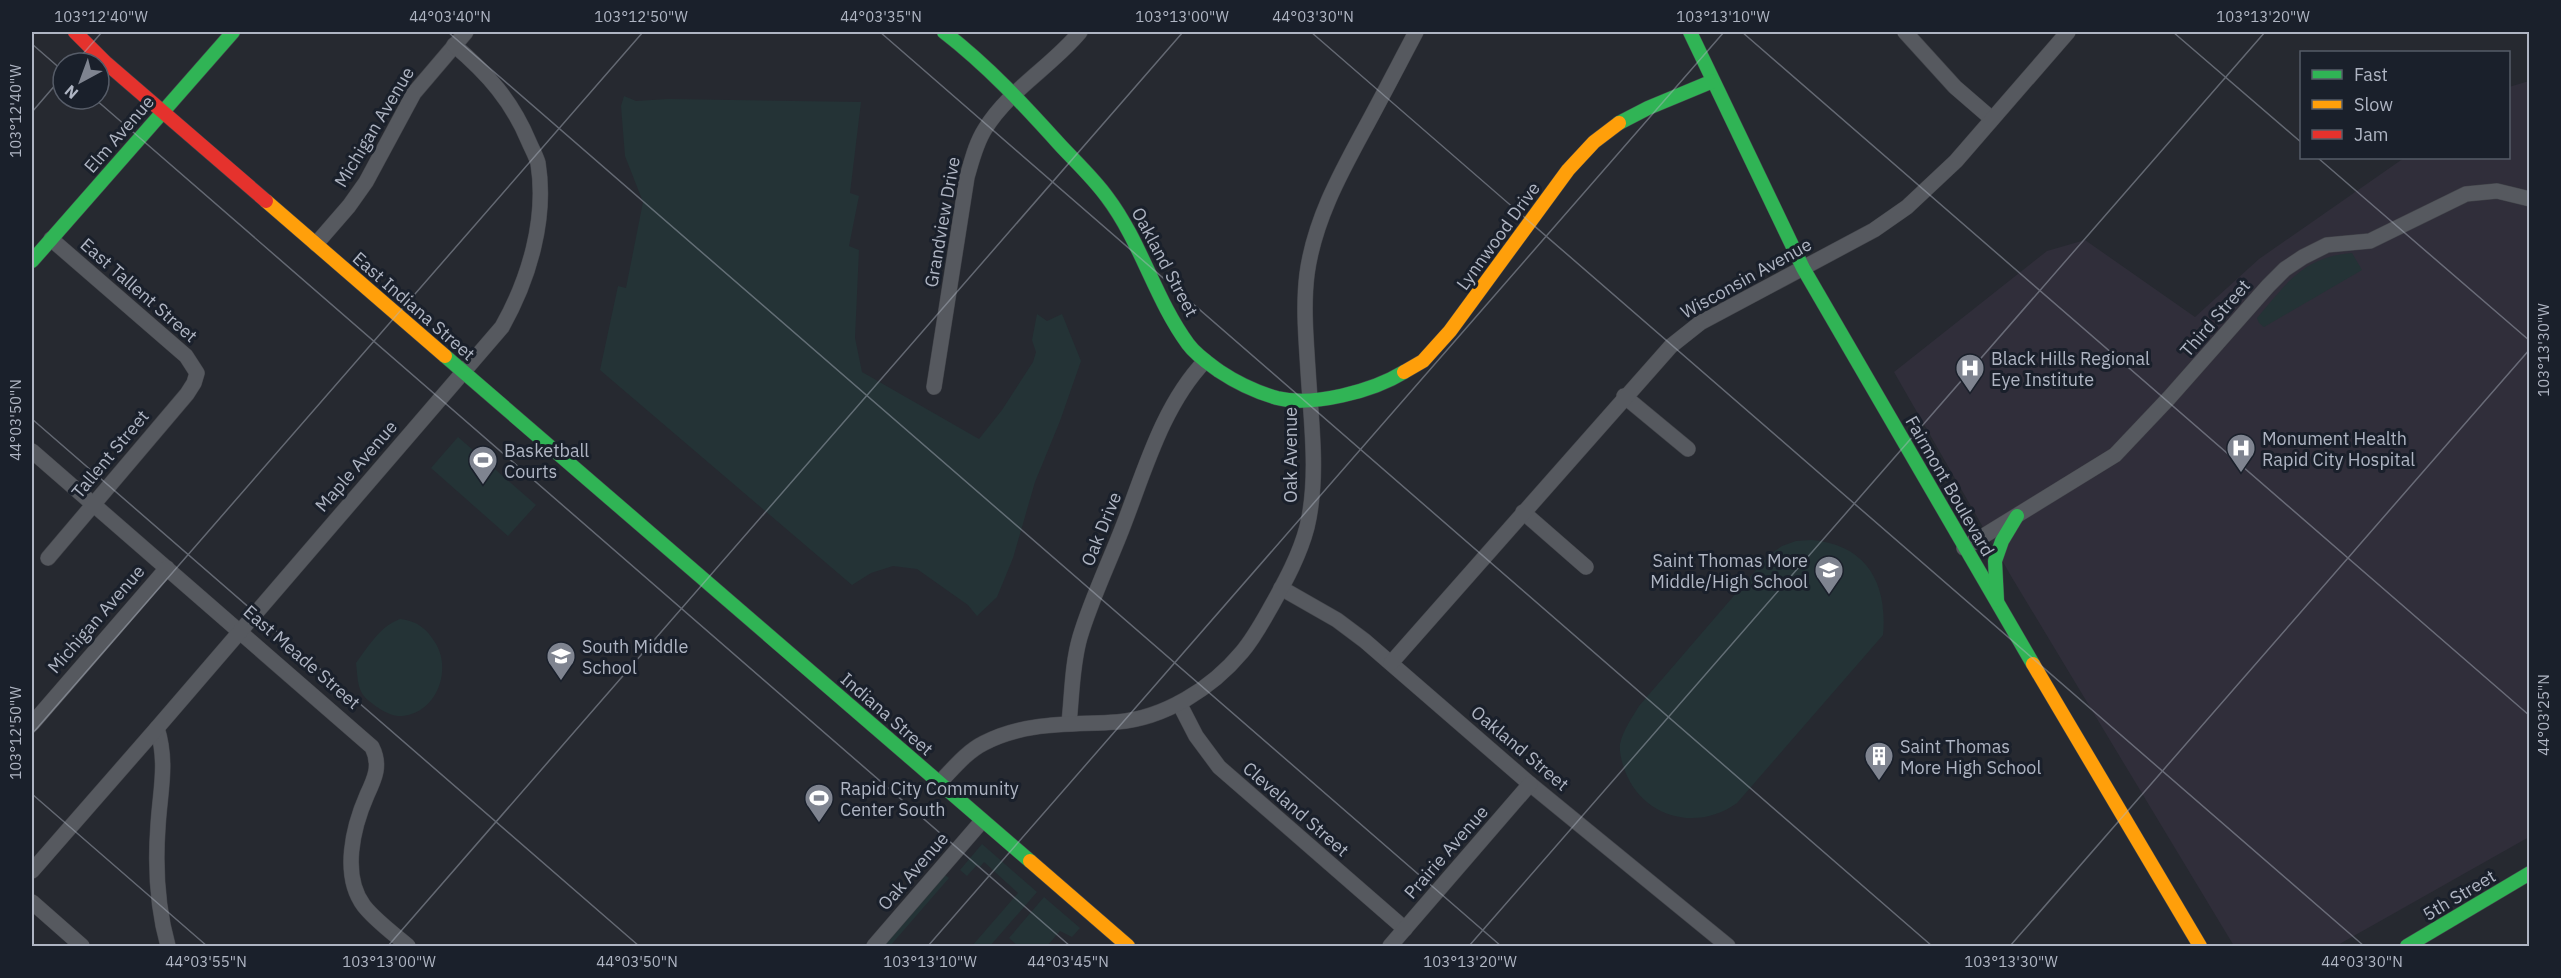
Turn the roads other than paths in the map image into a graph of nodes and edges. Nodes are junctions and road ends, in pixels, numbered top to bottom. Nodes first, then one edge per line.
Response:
1 (75, 32) edge
2 (233, 32) edge
3 (466, 32) edge
4 (944, 32) edge
5 (1080, 32) edge
6 (1416, 32) edge
7 (1690, 32) edge
8 (1905, 32) edge
9 (2068, 32) edge
10 (454, 45) junction
11 (1713, 81) junction
12 (1015, 95) junction
13 (163, 112) junction
14 (1992, 119) junction
15 (2529, 200) edge
16 (316, 244) junction
17 (39, 248) edge
18 (1803, 268) junction
19 (1205, 361) junction
20 (463, 372) junction
21 (197, 373) joint
22 (934, 387) dead end
23 (1624, 396) junction
24 (1310, 400) junction
25 (1688, 449) dead end
26 (32, 451) edge
27 (93, 504) junction
28 (1523, 512) junction
29 (2017, 516) junction
30 (1964, 548) junction
31 (48, 558) dead end
32 (1586, 567) dead end
33 (167, 568) junction
34 (1281, 588) junction
35 (731, 603) joint
36 (1998, 604) junction
37 (240, 630) junction
38 (1391, 663) junction
39 (1179, 703) junction
40 (1070, 723) junction
41 (32, 724) edge
42 (157, 729) junction
43 (939, 783) junction
44 (1530, 784) junction
45 (982, 820) junction
46 (32, 871) edge
47 (2529, 873) edge
48 (32, 902) edge
49 (1405, 929) junction
50 (82, 946) edge
51 (168, 946) edge
52 (408, 946) edge
53 (874, 946) edge
54 (1128, 946) edge
55 (1393, 946) edge
56 (1728, 946) edge
57 (2200, 946) edge
58 (2407, 946) edge

1 - 13 street, East Indiana Street
2 - 13 street, Elm Avenue
3 - 10 street, Michigan Avenue
4 - 12 street, Oakland Street
5 - 12 street, Grandview Drive
6 - 24 street, Oak Avenue
7 - 11 street, Fairmont Boulevard
8 - 14 street
9 - 14 street, Wisconsin Avenue
10 - 16 street, Michigan Avenue
10 - 20 street, Maple Avenue
11 - 18 street, Fairmont Boulevard
11 - 24 street, Lynnwood Drive
12 - 19 street, Oakland Street
12 - 22 street, Grandview Drive
13 - 16 street, East Indiana Street
13 - 17 street, Elm Avenue
14 - 18 street, Wisconsin Avenue
15 - 29 street, Third Street
16 - 20 street, East Indiana Street
17 - 21 street, East Tallent Street
18 - 23 street, Wisconsin Avenue
18 - 30 street, Fairmont Boulevard
19 - 24 street, Oakland Street
19 - 40 street, Oak Drive
20 - 35 street, East Indiana Street
20 - 37 street, Maple Avenue
21 - 27 street, Tallent Street
23 - 25 street
23 - 28 street, Wisconsin Avenue
24 - 34 street, Oak Avenue
26 - 27 street, East Meade Street
27 - 31 street, Tallent Street
27 - 33 street, East Meade Street
28 - 32 street
28 - 38 street, Wisconsin Avenue
29 - 30 street, Third Street
29 - 36 street
30 - 36 street, Fairmont Boulevard
33 - 37 street, East Meade Street
33 - 41 street, Michigan Avenue
34 - 38 street, Oakland Street
34 - 39 street, Oak Avenue
35 - 43 street, Indiana Street
36 - 57 street, Fairmont Boulevard
37 - 42 street, Maple Avenue
37 - 52 street, East Meade Street
38 - 44 street, Oakland Street
39 - 40 street, Oak Avenue
39 - 49 street, Cleveland Street
40 - 43 street, Oak Avenue
42 - 46 street, Maple Avenue
42 - 51 street
43 - 45 street, Indiana Street
44 - 49 street, Prairie Avenue
44 - 56 street, Oakland Street
45 - 53 street, Oak Avenue
45 - 54 street, Indiana Street
47 - 58 street, 5th Street
48 - 50 street
49 - 55 street, Prairie Avenue

